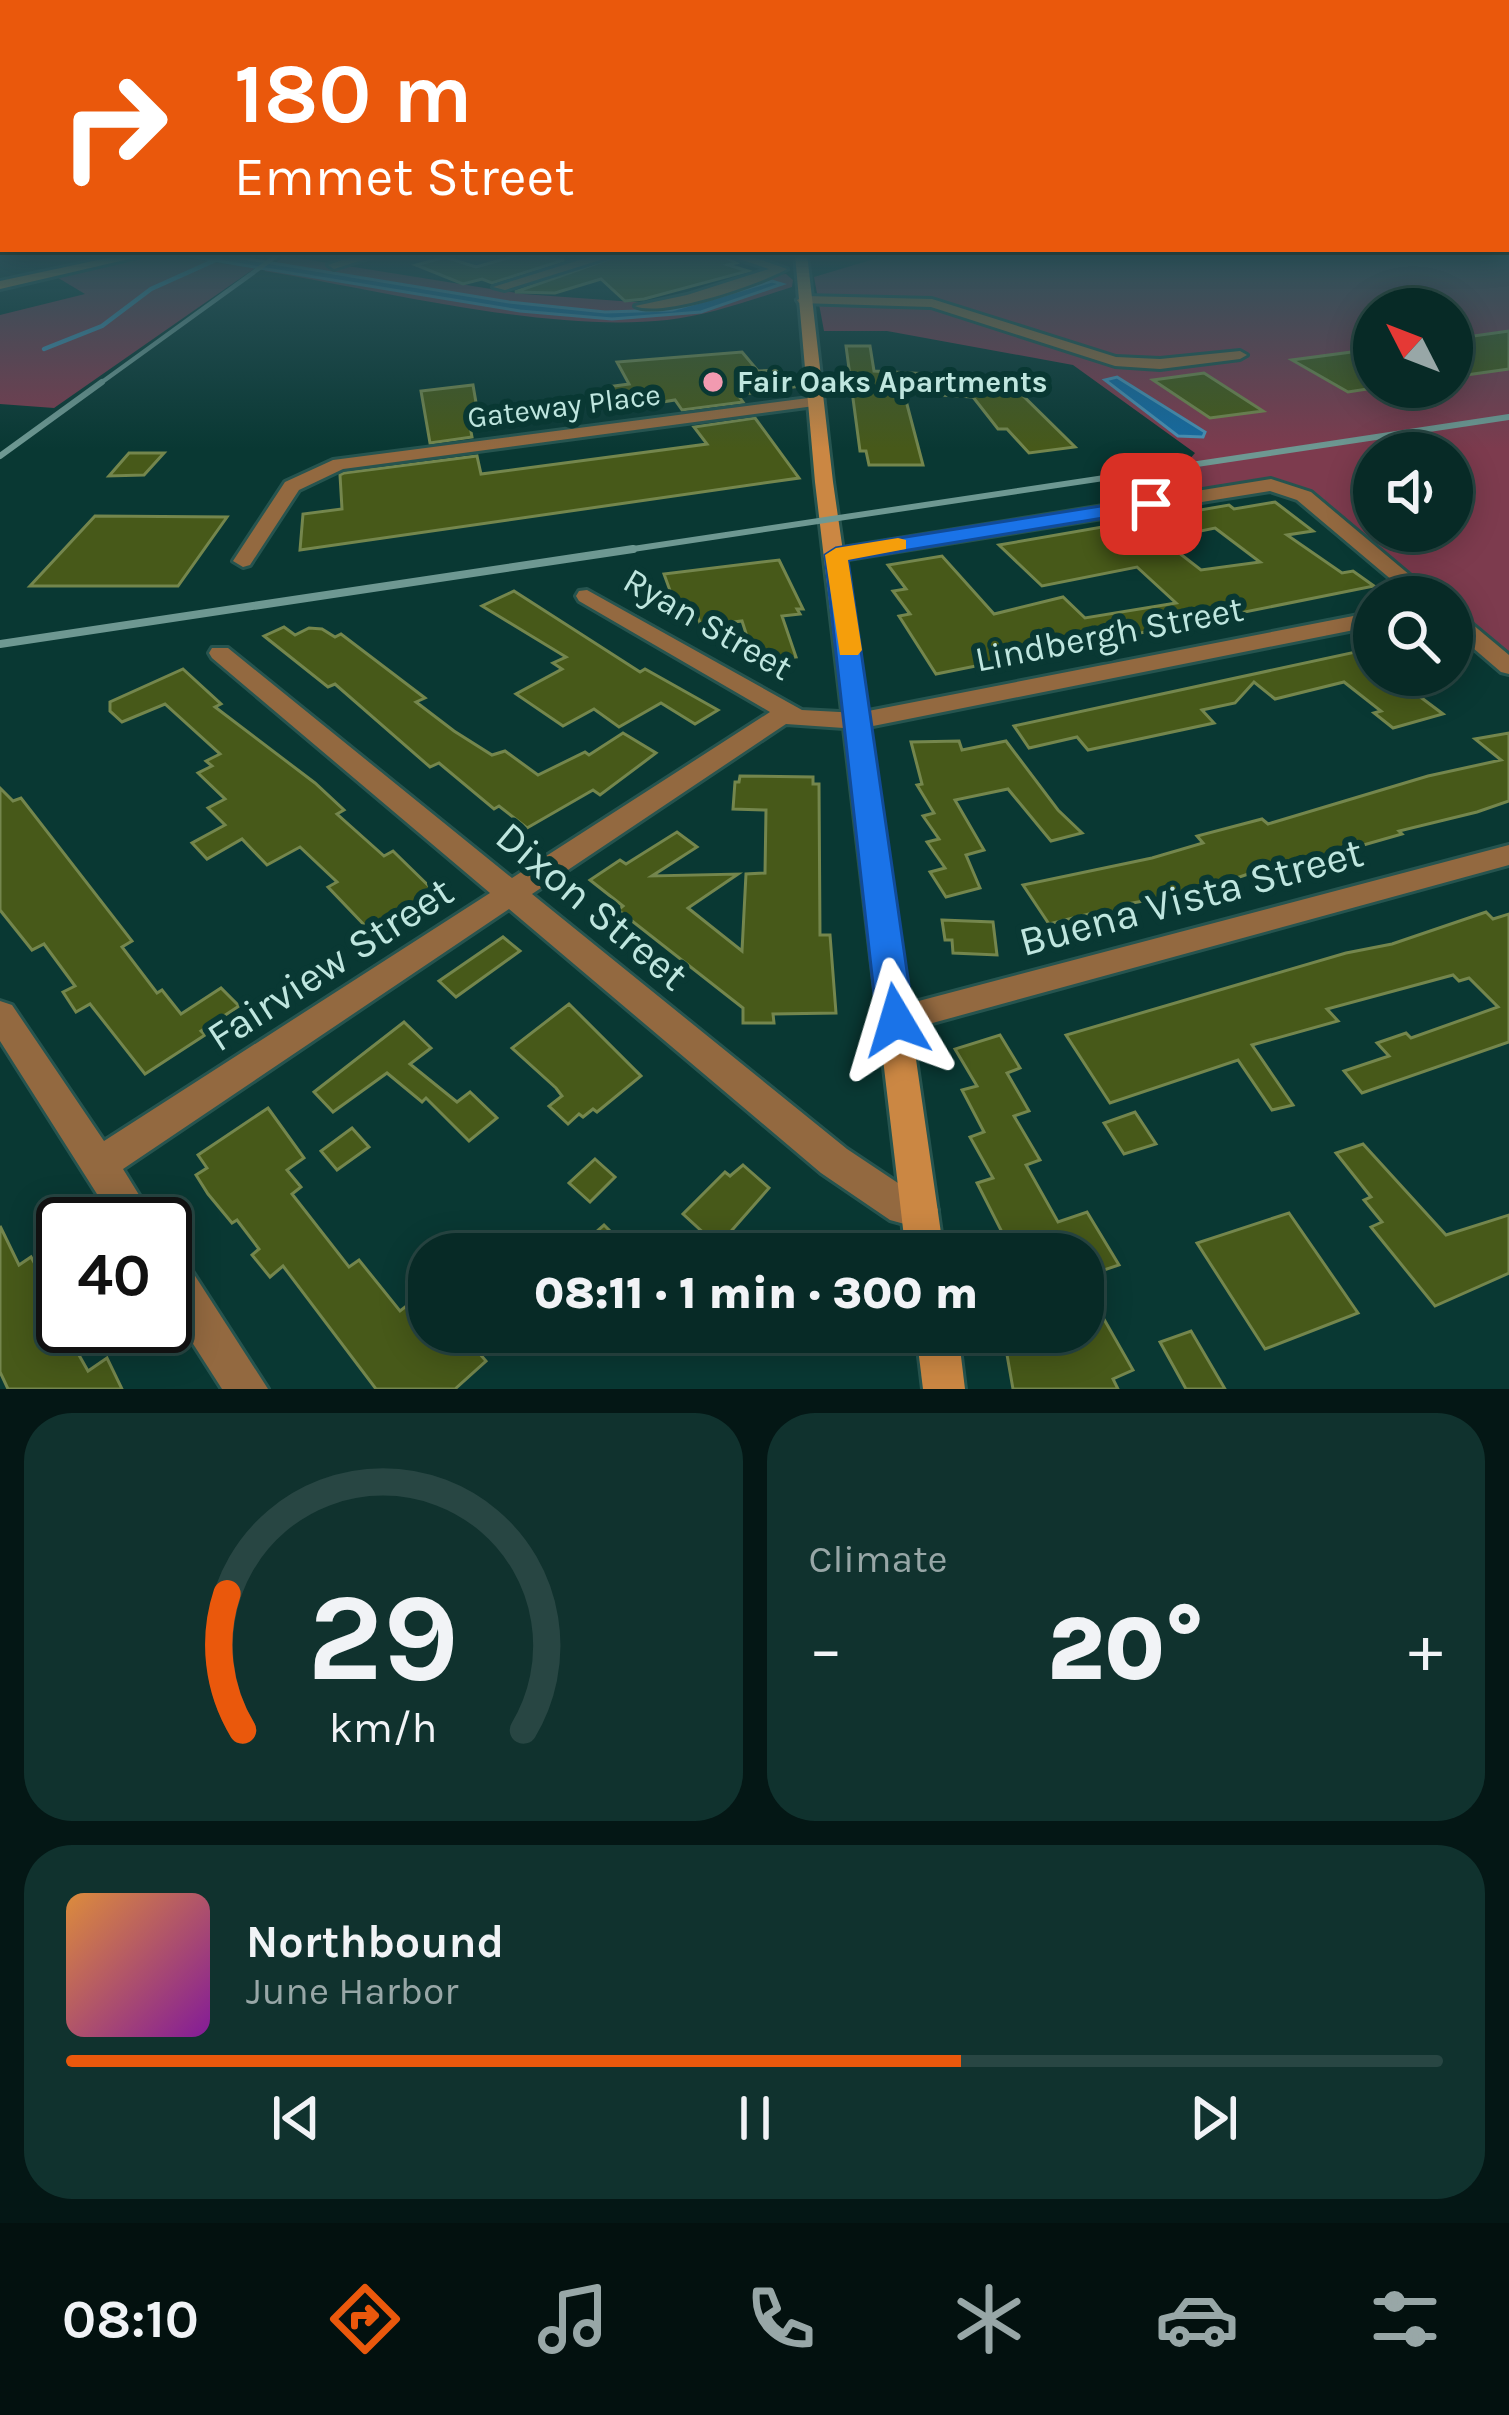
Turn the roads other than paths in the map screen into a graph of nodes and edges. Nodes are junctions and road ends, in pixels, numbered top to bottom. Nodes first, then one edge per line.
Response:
1 (806, 319) edge
2 (982, 319) edge
3 (1240, 355) dead end
4 (816, 402) junction
5 (836, 555) junction
6 (243, 561) dead end
7 (1401, 576) edge
8 (587, 596) dead end
9 (1353, 623) edge
10 (1473, 637) edge
11 (220, 652) dead end
12 (1509, 667) edge
13 (793, 715) junction
14 (858, 721) junction
15 (1509, 855) edge
16 (512, 894) junction
17 (0, 1015) edge
18 (896, 1020) junction
19 (99, 1164) junction
20 (120, 1197) edge
21 (919, 1210) junction
22 (923, 1233) edge
23 (192, 1306) edge
24 (940, 1353) edge
25 (247, 1389) edge
26 (944, 1389) edge

1 - 4 street
2 - 3 street
4 - 5 street
4 - 6 street, Gateway Place
5 - 7 street
5 - 14 street
8 - 13 street, Ryan Street
9 - 14 street, Lindbergh Street
10 - 12 street
11 - 16 street, Dixon Street
13 - 14 street
13 - 16 street, Fairview Street
14 - 18 street
15 - 18 street, Buena Vista Street
16 - 19 street, Fairview Street
16 - 21 street, Dixon Street
17 - 19 street
18 - 21 street
19 - 20 street
21 - 22 street
23 - 25 street
24 - 26 street

